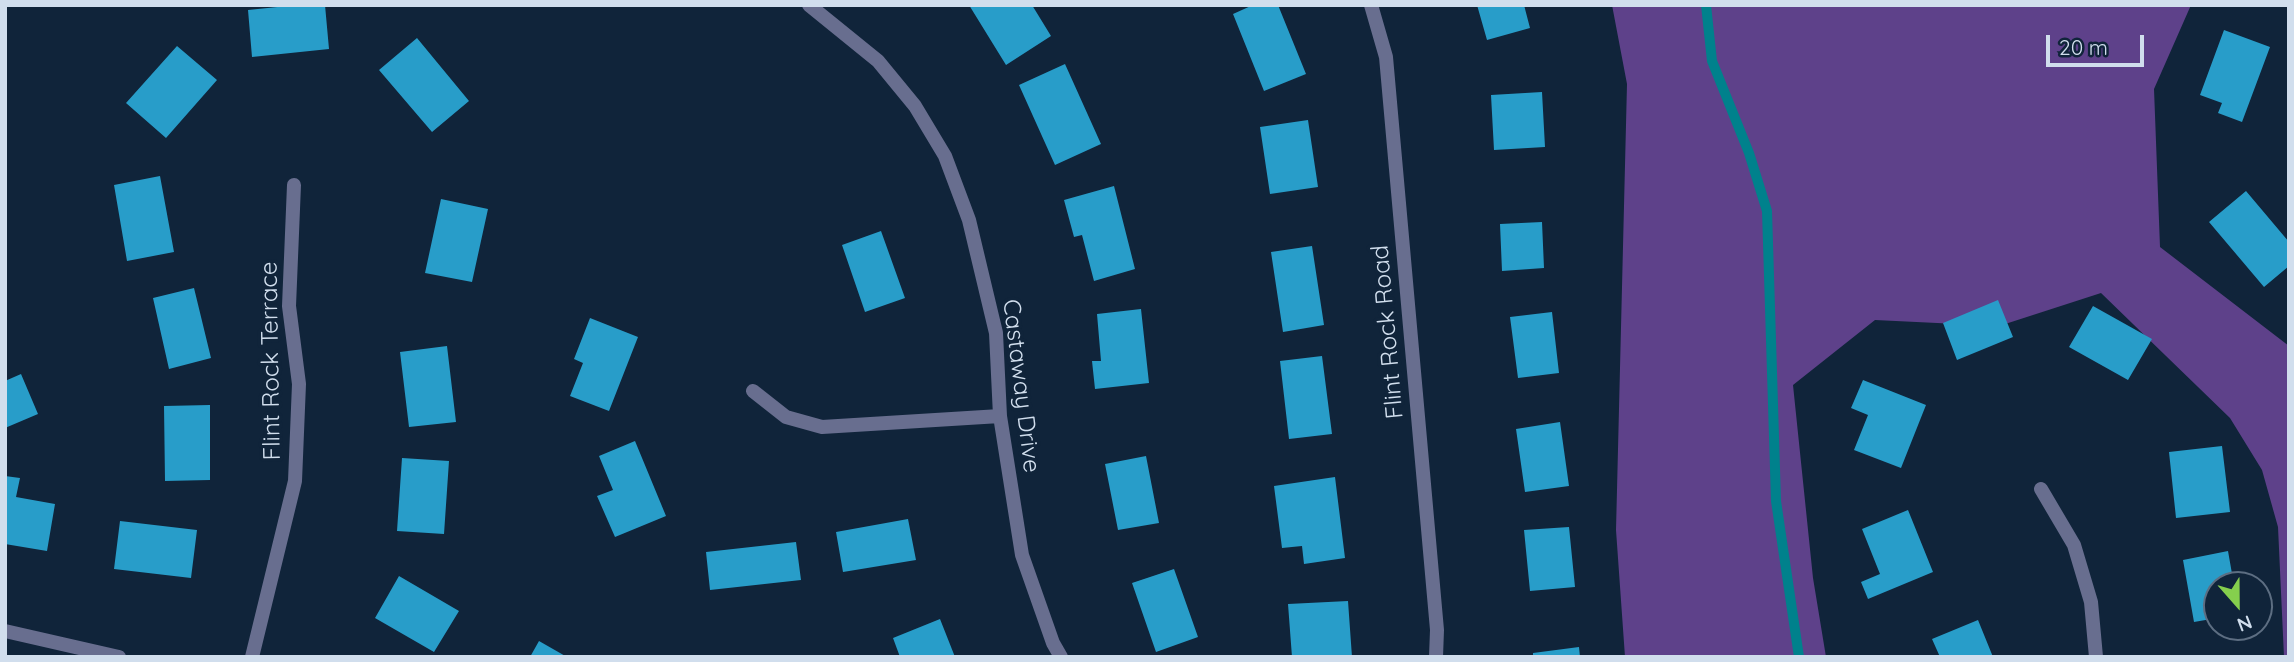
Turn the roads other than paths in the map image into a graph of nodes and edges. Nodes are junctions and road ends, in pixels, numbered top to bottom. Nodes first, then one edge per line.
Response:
1 (808, 5) edge
2 (1371, 5) edge
3 (294, 185) dead end
4 (753, 391) dead end
5 (1000, 416) junction
6 (2041, 489) dead end
7 (5, 631) edge
8 (119, 657) edge
9 (252, 657) edge
10 (1061, 657) edge
11 (1436, 657) edge
12 (2096, 657) edge

1 - 5 street, Castaway Drive
2 - 11 street, Flint Rock Road
3 - 9 street, Flint Rock Terrace
4 - 5 street
5 - 10 street, Castaway Drive
6 - 12 street
7 - 8 street

